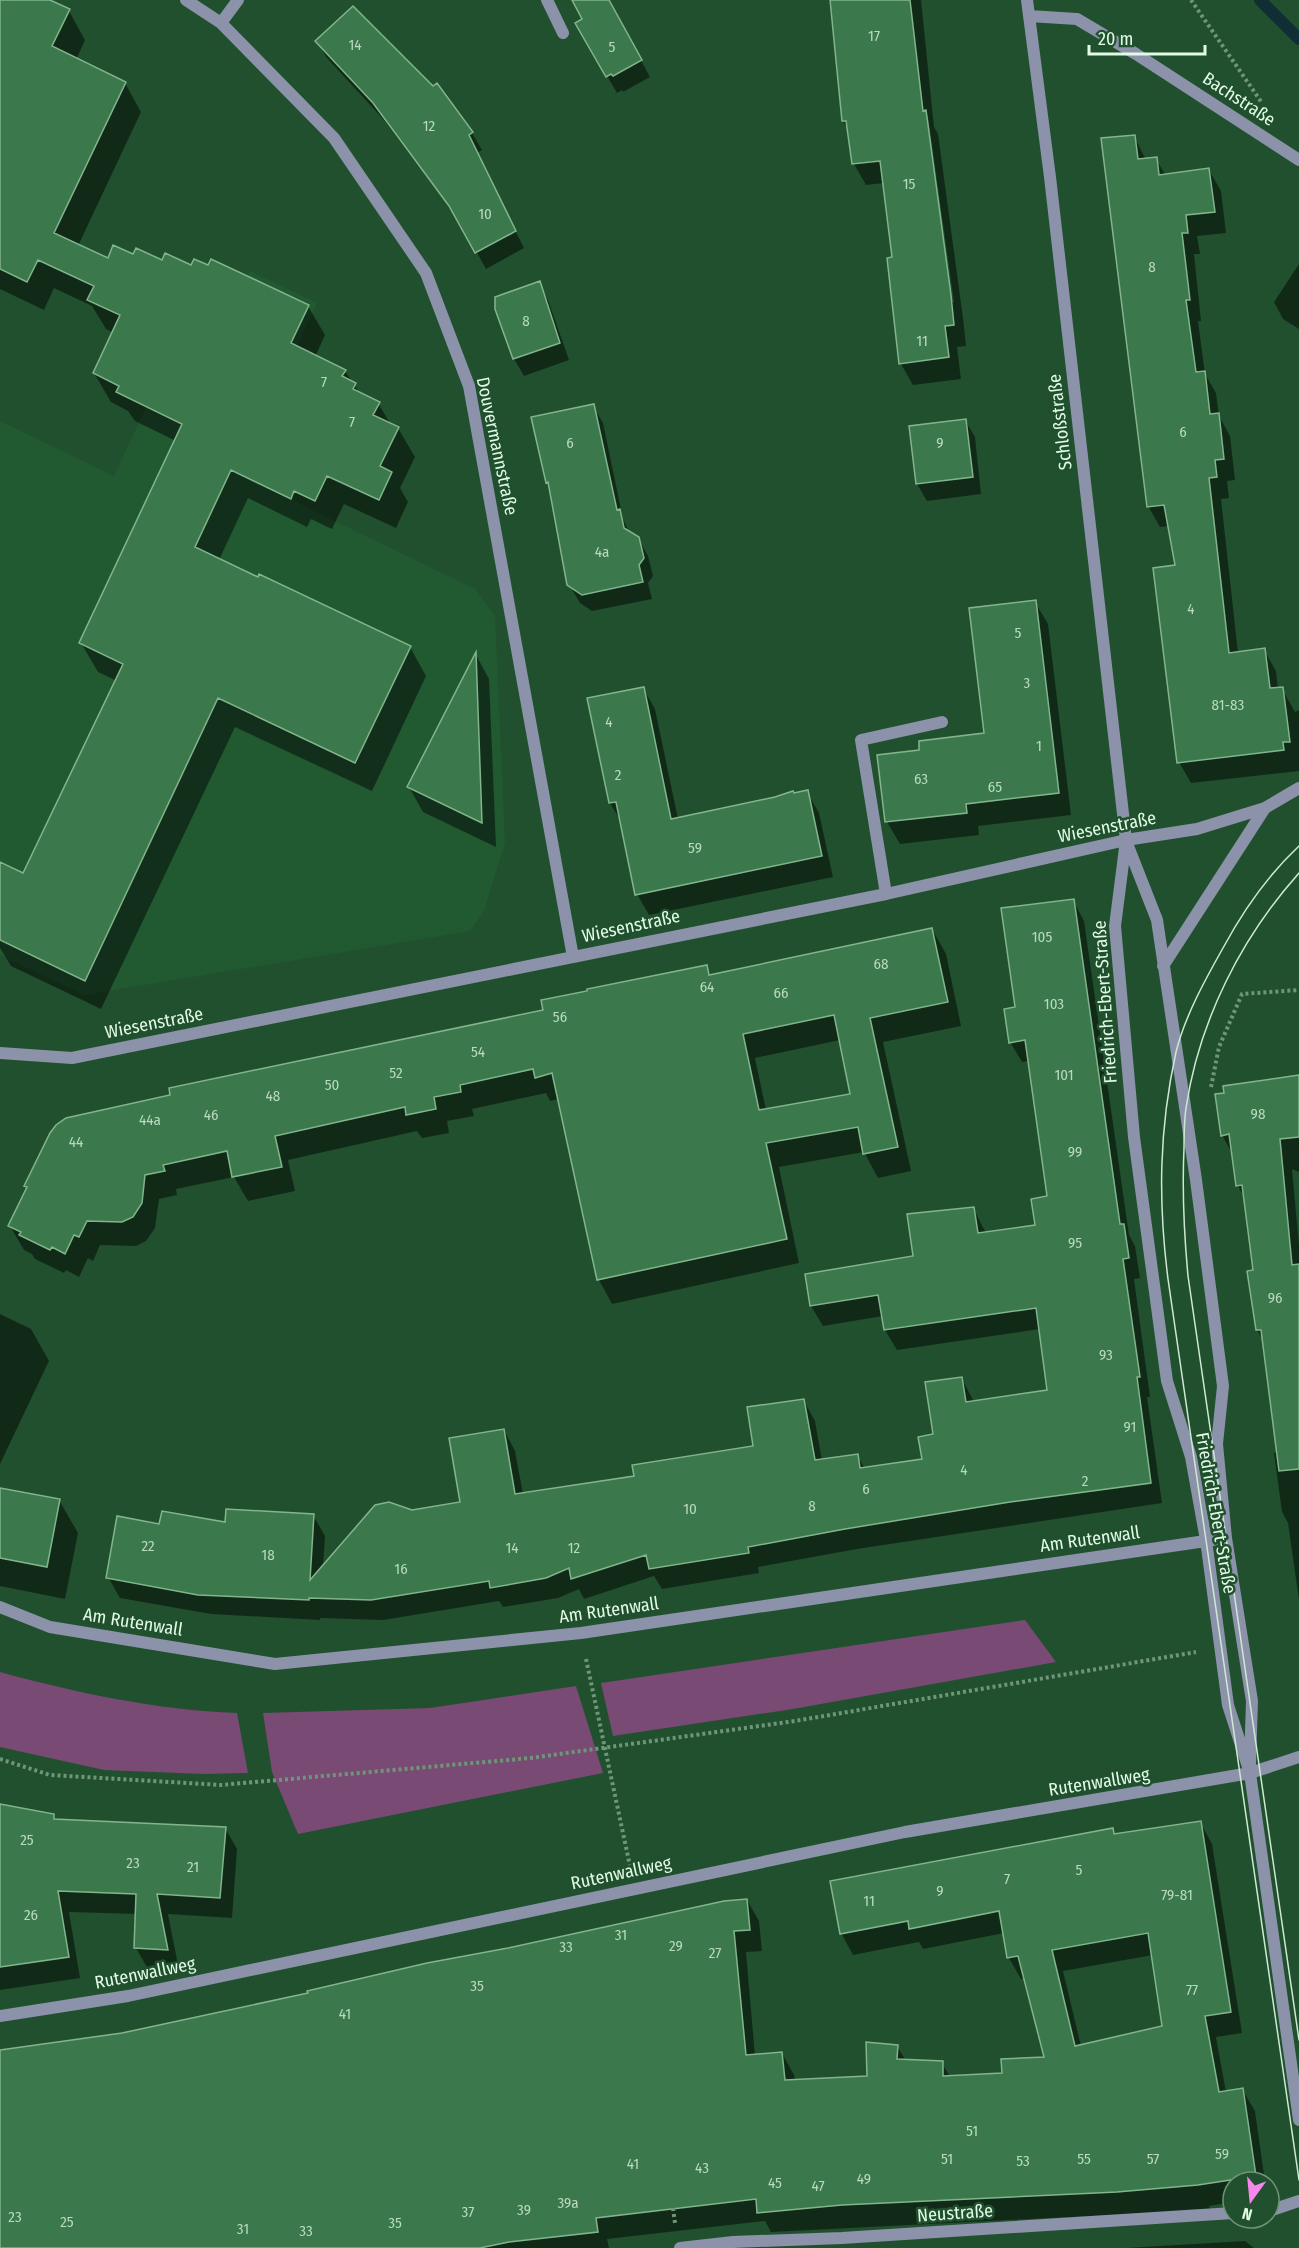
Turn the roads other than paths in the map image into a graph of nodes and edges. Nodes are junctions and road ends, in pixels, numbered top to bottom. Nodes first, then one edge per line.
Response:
1 (186, 0) edge
2 (238, 0) edge
3 (547, 0) edge
4 (1026, 0) edge
5 (1029, 16) junction
6 (220, 23) junction
7 (563, 33) dead end
8 (1299, 159) edge
9 (942, 722) dead end
10 (1299, 788) edge
11 (1266, 808) junction
12 (1126, 840) junction
13 (886, 894) junction
14 (573, 957) junction
15 (1163, 966) junction
16 (0, 1053) edge
17 (1226, 1538) junction
18 (1206, 1540) junction
19 (0, 1607) edge
20 (1299, 1757) edge
21 (1250, 1773) junction
22 (0, 2016) edge
23 (1299, 2120) edge
24 (1299, 2201) edge
25 (1281, 2207) edge
26 (1221, 2214) edge
27 (680, 2248) edge

1 - 6 street, Douvermannstraße
2 - 6 street
3 - 7 street
4 - 5 street, Schloßstraße
5 - 8 street, Bachstraße
5 - 12 street, Schloßstraße
6 - 14 street, Douvermannstraße
9 - 13 street
10 - 11 street, Wiesenstraße
11 - 12 street, Wiesenstraße
11 - 15 street, Wiesenstraße
12 - 13 street, Wiesenstraße
12 - 15 street, Friedrich-Ebert-Straße
12 - 18 street, Friedrich-Ebert-Straße
13 - 14 street, Wiesenstraße
14 - 16 street, Wiesenstraße
15 - 17 street, Friedrich-Ebert-Straße
17 - 18 street, Am Rutenwall
17 - 21 street, Friedrich-Ebert-Straße
18 - 19 street, Am Rutenwall
18 - 21 street, Friedrich-Ebert-Straße
20 - 21 street, Rutenwallweg
21 - 22 street, Rutenwallweg
21 - 23 street, Friedrich-Ebert-Straße
24 - 25 street
26 - 27 street, Neustraße

